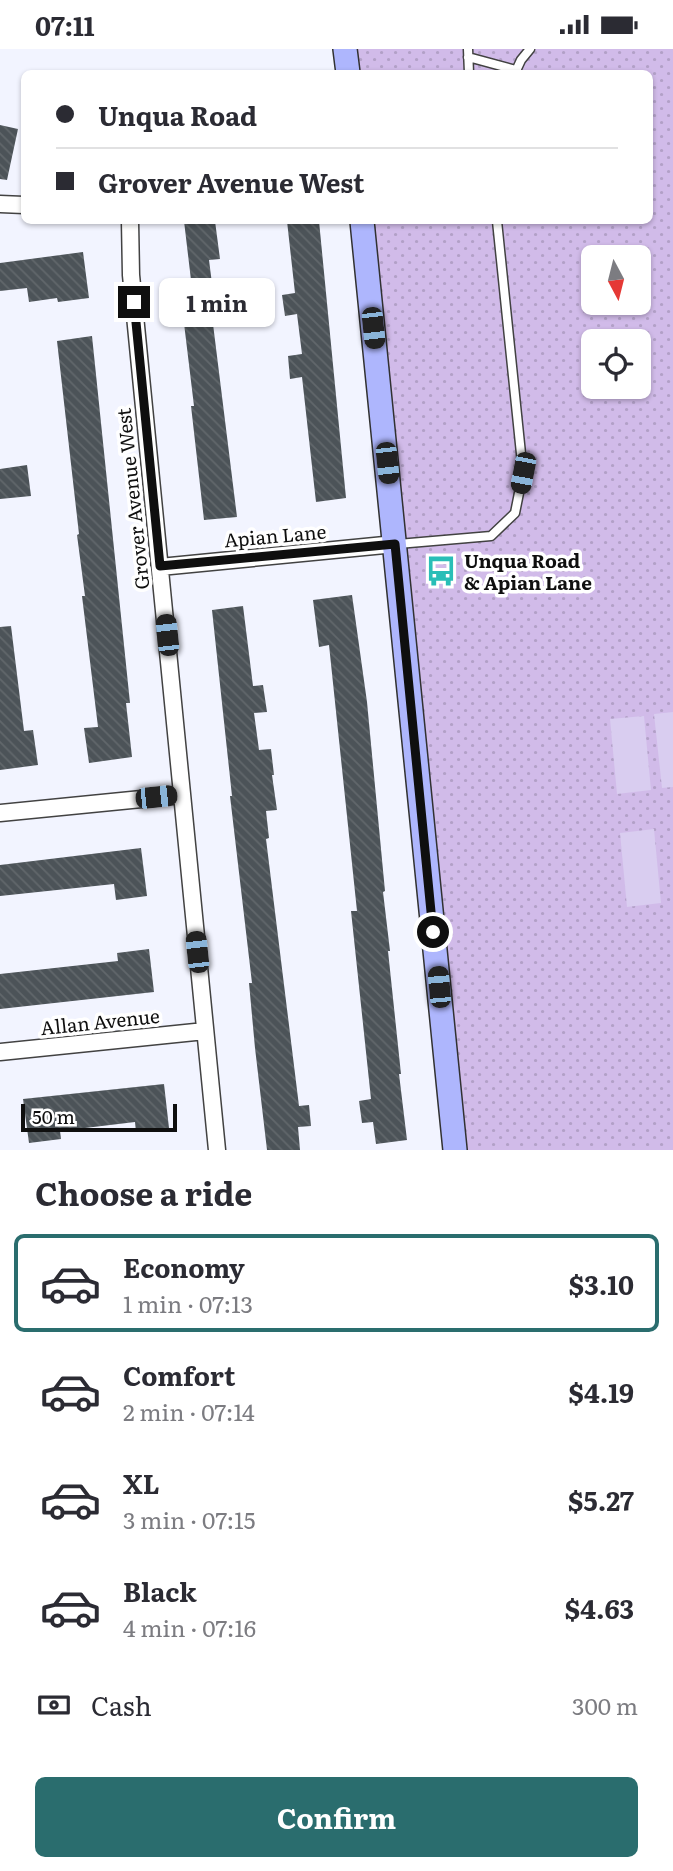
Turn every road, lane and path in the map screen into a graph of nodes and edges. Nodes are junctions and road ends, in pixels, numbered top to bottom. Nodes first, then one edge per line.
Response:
1 (345, 49) edge
2 (530, 49) edge
3 (468, 53) edge
4 (348, 70) edge
5 (511, 70) edge
6 (517, 70) edge
7 (0, 204) edge
8 (21, 205) edge
9 (130, 224) edge
10 (362, 224) edge
11 (497, 224) edge
12 (395, 544) junction
13 (160, 566) junction
14 (182, 795) junction
15 (0, 813) edge
16 (205, 1031) junction
17 (0, 1052) edge
18 (217, 1150) edge
19 (455, 1150) edge

1 - 4 street
2 - 6 lane
3 - 5 lane
7 - 8 street
9 - 13 street, Grover Avenue West
10 - 12 street
11 - 12 lane
12 - 13 street, Apian Lane
12 - 19 street
13 - 14 street, Grover Avenue West
14 - 15 street
14 - 16 street, Grover Avenue West
16 - 17 street, Allan Avenue
16 - 18 street, Grover Avenue West

